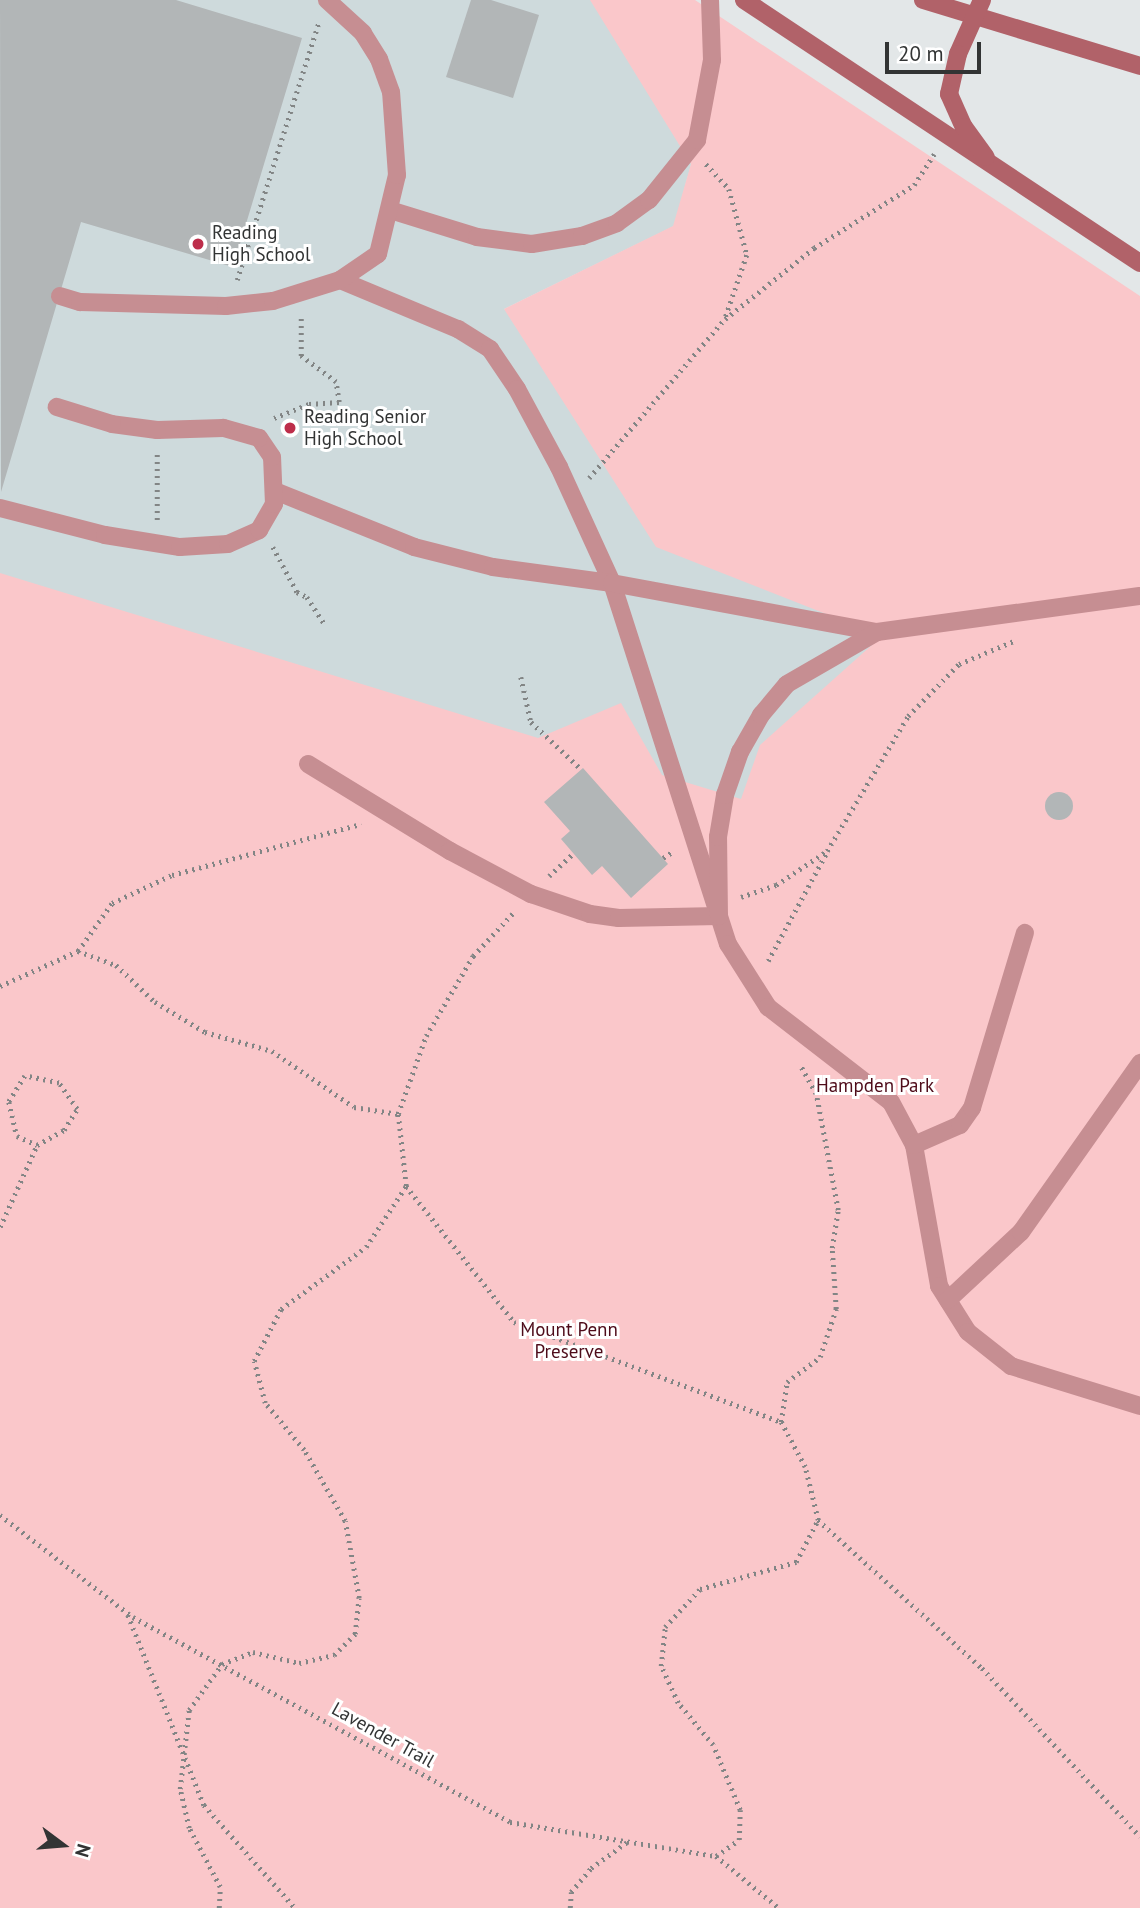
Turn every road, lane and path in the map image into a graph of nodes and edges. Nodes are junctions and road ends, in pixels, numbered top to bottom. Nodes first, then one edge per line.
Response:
1 (710, 0) edge
2 (744, 0) edge
3 (923, 0) edge
4 (982, 0) edge
5 (324, 7) edge
6 (976, 18) junction
7 (1140, 66) edge
8 (946, 135) junction
9 (691, 149) junction
10 (995, 168) junction
11 (390, 210) junction
12 (1140, 263) edge
13 (340, 279) junction
14 (60, 296) dead end
15 (229, 305) junction
16 (725, 319) junction
17 (301, 335) dead end
18 (57, 407) dead end
19 (271, 419) dead end
20 (157, 430) junction
21 (275, 492) junction
22 (572, 496) junction
23 (0, 508) edge
24 (157, 523) dead end
25 (278, 554) dead end
26 (612, 583) junction
27 (1140, 596) edge
28 (324, 623) dead end
29 (877, 632) junction
30 (1020, 638) dead end
31 (521, 677) dead end
32 (308, 764) dead end
33 (581, 769) dead end
34 (392, 816) junction
35 (827, 851) junction
36 (531, 894) junction
37 (719, 910) junction
38 (1025, 933) dead end
39 (78, 951) junction
40 (0, 986) edge
41 (755, 986) junction
42 (798, 1061) dead end
43 (1140, 1063) edge
44 (398, 1114) junction
45 (37, 1145) junction
46 (914, 1145) junction
47 (406, 1186) junction
48 (0, 1227) edge
49 (948, 1300) junction
50 (1140, 1406) edge
51 (781, 1422) junction
52 (0, 1515) edge
53 (818, 1520) junction
54 (127, 1612) junction
55 (222, 1664) junction
56 (184, 1757) junction
57 (1140, 1836) edge
58 (627, 1842) junction
59 (716, 1856) junction
60 (219, 1908) edge
61 (295, 1908) edge
62 (570, 1908) edge
63 (779, 1908) edge

1 - 9 lane
2 - 8 street
3 - 6 street
4 - 6 street
5 - 11 lane
5 - 15 path
6 - 7 street
6 - 10 street
8 - 10 street
8 - 16 path
9 - 11 lane
9 - 16 path
10 - 12 street
11 - 13 lane
13 - 15 lane
13 - 22 lane
14 - 15 lane
16 - 22 path
17 - 19 path
18 - 20 lane
20 - 21 lane
20 - 24 path
21 - 23 lane
21 - 26 lane
22 - 26 lane
25 - 28 path
26 - 29 lane
26 - 37 lane
27 - 29 lane
29 - 37 lane
30 - 35 path
31 - 33 path
32 - 34 lane
34 - 36 lane
34 - 39 path
35 - 37 path
35 - 41 path
36 - 37 lane
36 - 44 path
37 - 41 lane
38 - 46 lane
39 - 40 path
39 - 44 path
41 - 46 lane
42 - 51 path
43 - 49 lane
44 - 47 path
45 - 45 path
45 - 48 path
46 - 49 lane
47 - 51 path
47 - 55 path
49 - 50 lane
51 - 53 path
52 - 54 path, Lavender Trail
53 - 57 path
53 - 59 path
54 - 55 path, Lavender Trail
54 - 56 path
55 - 56 path
55 - 58 path, Lavender Trail
56 - 60 path
56 - 61 path
58 - 59 path, Lavender Trail
58 - 62 path
59 - 63 path

